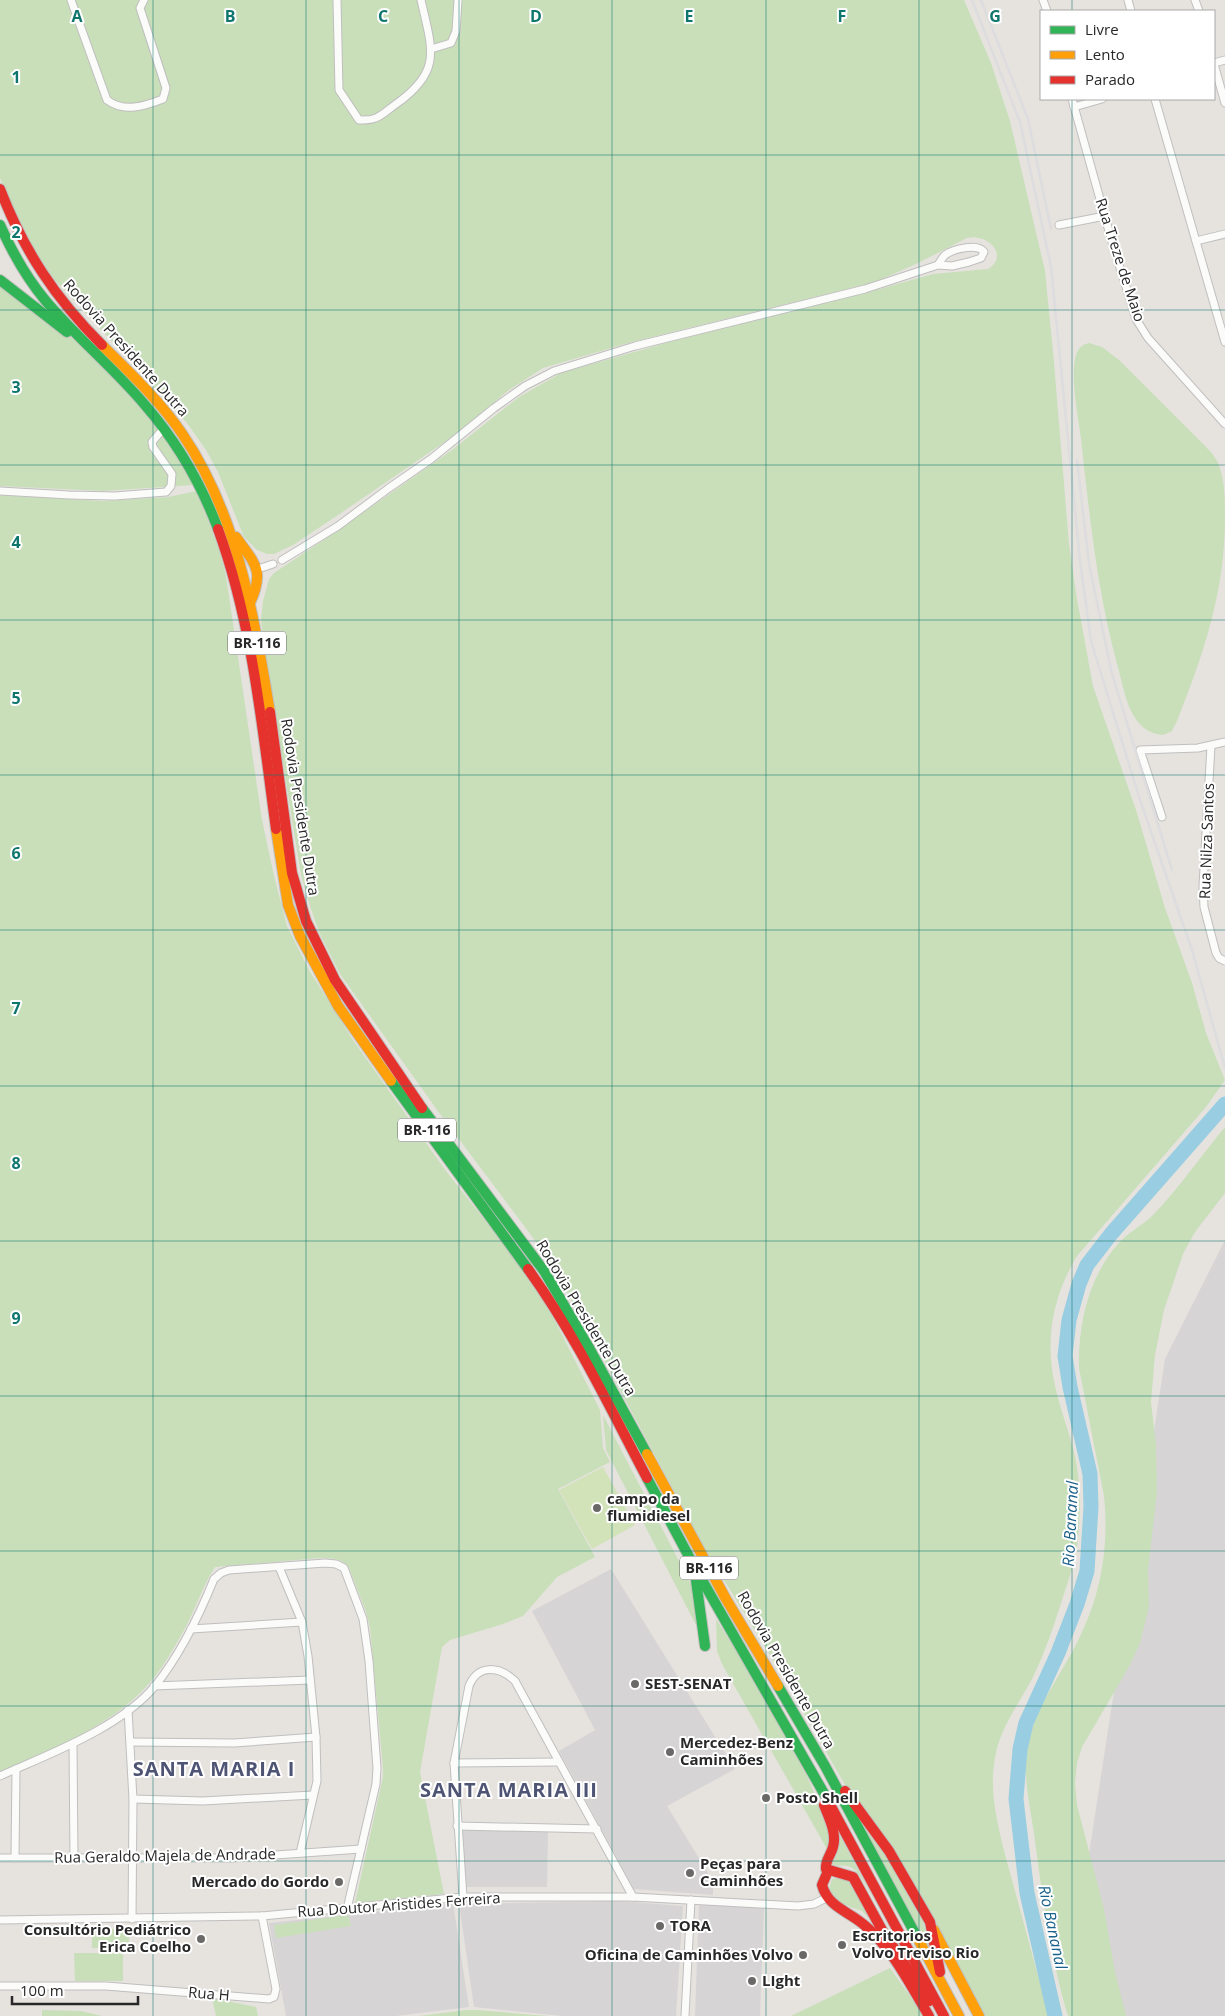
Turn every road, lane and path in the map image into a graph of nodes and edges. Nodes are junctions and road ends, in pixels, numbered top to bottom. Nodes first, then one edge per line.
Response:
1 (71, 0) edge
2 (144, 0) edge
3 (337, 0) edge
4 (420, 0) edge
5 (458, 0) edge
6 (432, 49) junction
7 (1215, 68) edge
8 (1072, 100) edge
9 (1098, 100) edge
10 (1155, 100) edge
11 (1225, 103) edge
12 (1074, 107) junction
13 (0, 189) edge
14 (1105, 216) junction
15 (0, 225) edge
16 (1059, 225) dead end
17 (1225, 234) edge
18 (1196, 240) junction
19 (938, 266) junction
20 (0, 280) edge
21 (1225, 342) edge
22 (98, 354) junction
23 (1225, 424) edge
24 (164, 428) junction
25 (0, 491) edge
26 (229, 528) junction
27 (282, 560) dead end
28 (273, 564) dead end
29 (258, 570) junction
30 (250, 603) junction
31 (1225, 742) edge
32 (1211, 746) junction
33 (1162, 817) dead end
34 (1225, 961) edge
35 (694, 1566) junction
36 (278, 1567) junction
37 (302, 1622) junction
38 (191, 1628) junction
39 (705, 1646) dead end
40 (310, 1680) junction
41 (154, 1686) junction
42 (128, 1710) junction
43 (316, 1737) junction
44 (131, 1742) junction
45 (73, 1744) junction
46 (454, 1762) junction
47 (558, 1762) junction
48 (809, 1765) junction
49 (825, 1766) junction
50 (16, 1769) junction
51 (0, 1776) edge
52 (313, 1795) junction
53 (133, 1799) junction
54 (457, 1826) junction
55 (597, 1829) junction
56 (361, 1849) junction
57 (300, 1853) junction
58 (132, 1857) junction
59 (0, 1858) edge
60 (15, 1858) junction
61 (74, 1859) junction
62 (828, 1872) junction
63 (633, 1896) junction
64 (463, 1897) junction
65 (826, 1898) junction
66 (691, 1900) junction
67 (347, 1909) junction
68 (262, 1916) junction
69 (132, 1919) junction
70 (0, 1920) edge
71 (930, 1922) junction
72 (0, 1986) edge
73 (943, 1987) junction
74 (685, 2016) edge
75 (929, 2016) edge
76 (943, 2016) edge
77 (959, 2016) edge
78 (979, 2016) edge

1 - 2 street
3 - 6 street
4 - 6 street
5 - 6 street
7 - 11 street
8 - 12 street, Rua Treze de Maio
9 - 12 street
10 - 18 street
12 - 14 street, Rua Treze de Maio
13 - 26 main road, Rodovia Presidente Dutra / BR-116
14 - 16 street
14 - 23 street, Rua Treze de Maio
15 - 22 main road, Rodovia Presidente Dutra / BR-116
17 - 18 street
18 - 21 street
19 - 19 street
19 - 27 street
20 - 22 main road
22 - 24 main road, Rodovia Presidente Dutra / BR-116
24 - 25 street
24 - 35 main road, Rodovia Presidente Dutra / BR-116
26 - 29 main road
26 - 30 main road, Rodovia Presidente Dutra / BR-116
28 - 29 street
29 - 30 main road
30 - 49 main road, Rodovia Presidente Dutra / BR-116
31 - 32 street
32 - 33 street
32 - 34 street, Rua Nilza Santos
35 - 39 main road
35 - 48 main road, Rodovia Presidente Dutra / BR-116
36 - 37 street
36 - 38 street
36 - 56 street
37 - 38 street
37 - 40 street
38 - 41 street
40 - 41 street
40 - 43 street
41 - 42 street
42 - 44 street
42 - 45 street
43 - 44 street
43 - 52 street
44 - 53 street
45 - 50 street
45 - 61 street
46 - 47 street
46 - 47 street
46 - 54 street
47 - 55 street
48 - 62 main road
48 - 76 main road, Rodovia Presidente Dutra / BR-116
49 - 71 main road
49 - 73 main road, Rodovia Presidente Dutra / BR-116
50 - 51 street
50 - 60 street
52 - 53 street
52 - 57 street
53 - 58 street
54 - 55 street
54 - 64 street
55 - 63 street
56 - 57 street, Rua Geraldo Majela de Andrade
56 - 67 street
57 - 58 street, Rua Geraldo Majela de Andrade
58 - 61 street, Rua Geraldo Majela de Andrade
58 - 69 street
59 - 60 street, Rua Geraldo Majela de Andrade
60 - 61 street, Rua Geraldo Majela de Andrade
62 - 65 main road
62 - 76 main road
63 - 64 street, Rua Doutor Aristides Ferreira
63 - 66 street, Rua Doutor Aristides Ferreira
64 - 67 street, Rua Doutor Aristides Ferreira
65 - 66 street, Rua Doutor Aristides Ferreira
65 - 75 main road
66 - 74 street
67 - 68 street, Rua Doutor Aristides Ferreira
68 - 69 street, Rua Doutor Aristides Ferreira
68 - 72 street, Rua H
69 - 70 street, Rua Doutor Aristides Ferreira
71 - 73 main road
71 - 78 main road
73 - 77 main road, Rodovia Presidente Dutra / BR-116

